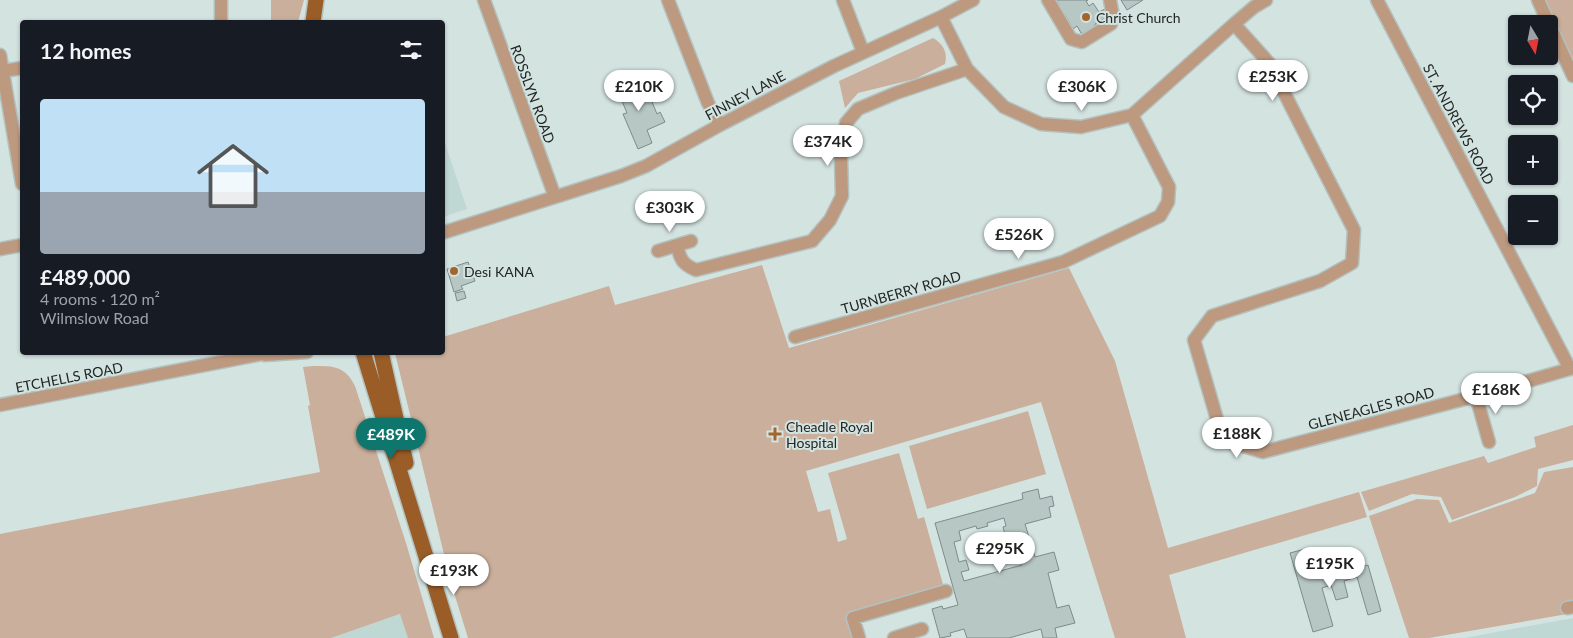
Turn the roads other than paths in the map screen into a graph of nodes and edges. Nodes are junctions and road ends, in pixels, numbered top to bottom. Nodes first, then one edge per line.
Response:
1 (221, 0) edge
2 (316, 0) edge
3 (484, 0) edge
4 (668, 0) edge
5 (843, 0) edge
6 (973, 0) edge
7 (1048, 0) edge
8 (1110, 0) edge
9 (1266, 0) edge
10 (1377, 0) edge
11 (1538, 0) edge
12 (1251, 3) edge
13 (941, 17) junction
14 (222, 20) edge
15 (313, 20) edge
16 (1234, 24) junction
17 (863, 52) junction
18 (0, 54) edge
19 (20, 68) edge
20 (967, 69) junction
21 (3, 72) junction
22 (1573, 76) edge
23 (1132, 115) junction
24 (720, 124) junction
25 (20, 172) edge
26 (555, 197) junction
27 (445, 232) edge
28 (691, 241) dead end
29 (20, 245) edge
30 (677, 246) junction
31 (0, 249) edge
32 (658, 251) dead end
33 (795, 337) dead end
34 (261, 355) edge
35 (363, 355) edge
36 (382, 355) edge
37 (1571, 368) edge
38 (1476, 396) junction
39 (0, 405) edge
40 (1489, 442) dead end
41 (428, 562) junction
42 (946, 591) dead end
43 (922, 629) dead end
44 (451, 638) edge
45 (859, 638) edge
46 (894, 638) edge

1 - 14 street
2 - 15 main road
3 - 26 street, ROSSLYN ROAD
4 - 24 street
5 - 17 street
6 - 13 street, FINNEY LANE
7 - 8 street
9 - 12 street
10 - 37 street, ST. ANDREWS ROAD
11 - 22 street
12 - 16 street
13 - 17 street, FINNEY LANE
13 - 20 street
16 - 23 street
16 - 38 street, GLENEAGLES ROAD
17 - 24 street, FINNEY LANE
18 - 21 street
19 - 21 street
20 - 23 street
20 - 30 street
21 - 25 street
23 - 33 street, TURNBERRY ROAD
24 - 26 street, FINNEY LANE
26 - 27 street, FINNEY LANE
28 - 30 street
29 - 31 street
30 - 32 street
34 - 39 street, ETCHELLS ROAD
35 - 41 main road
36 - 41 main road
37 - 38 street, GLENEAGLES ROAD
38 - 40 street
41 - 44 main road
42 - 45 street
43 - 46 street

